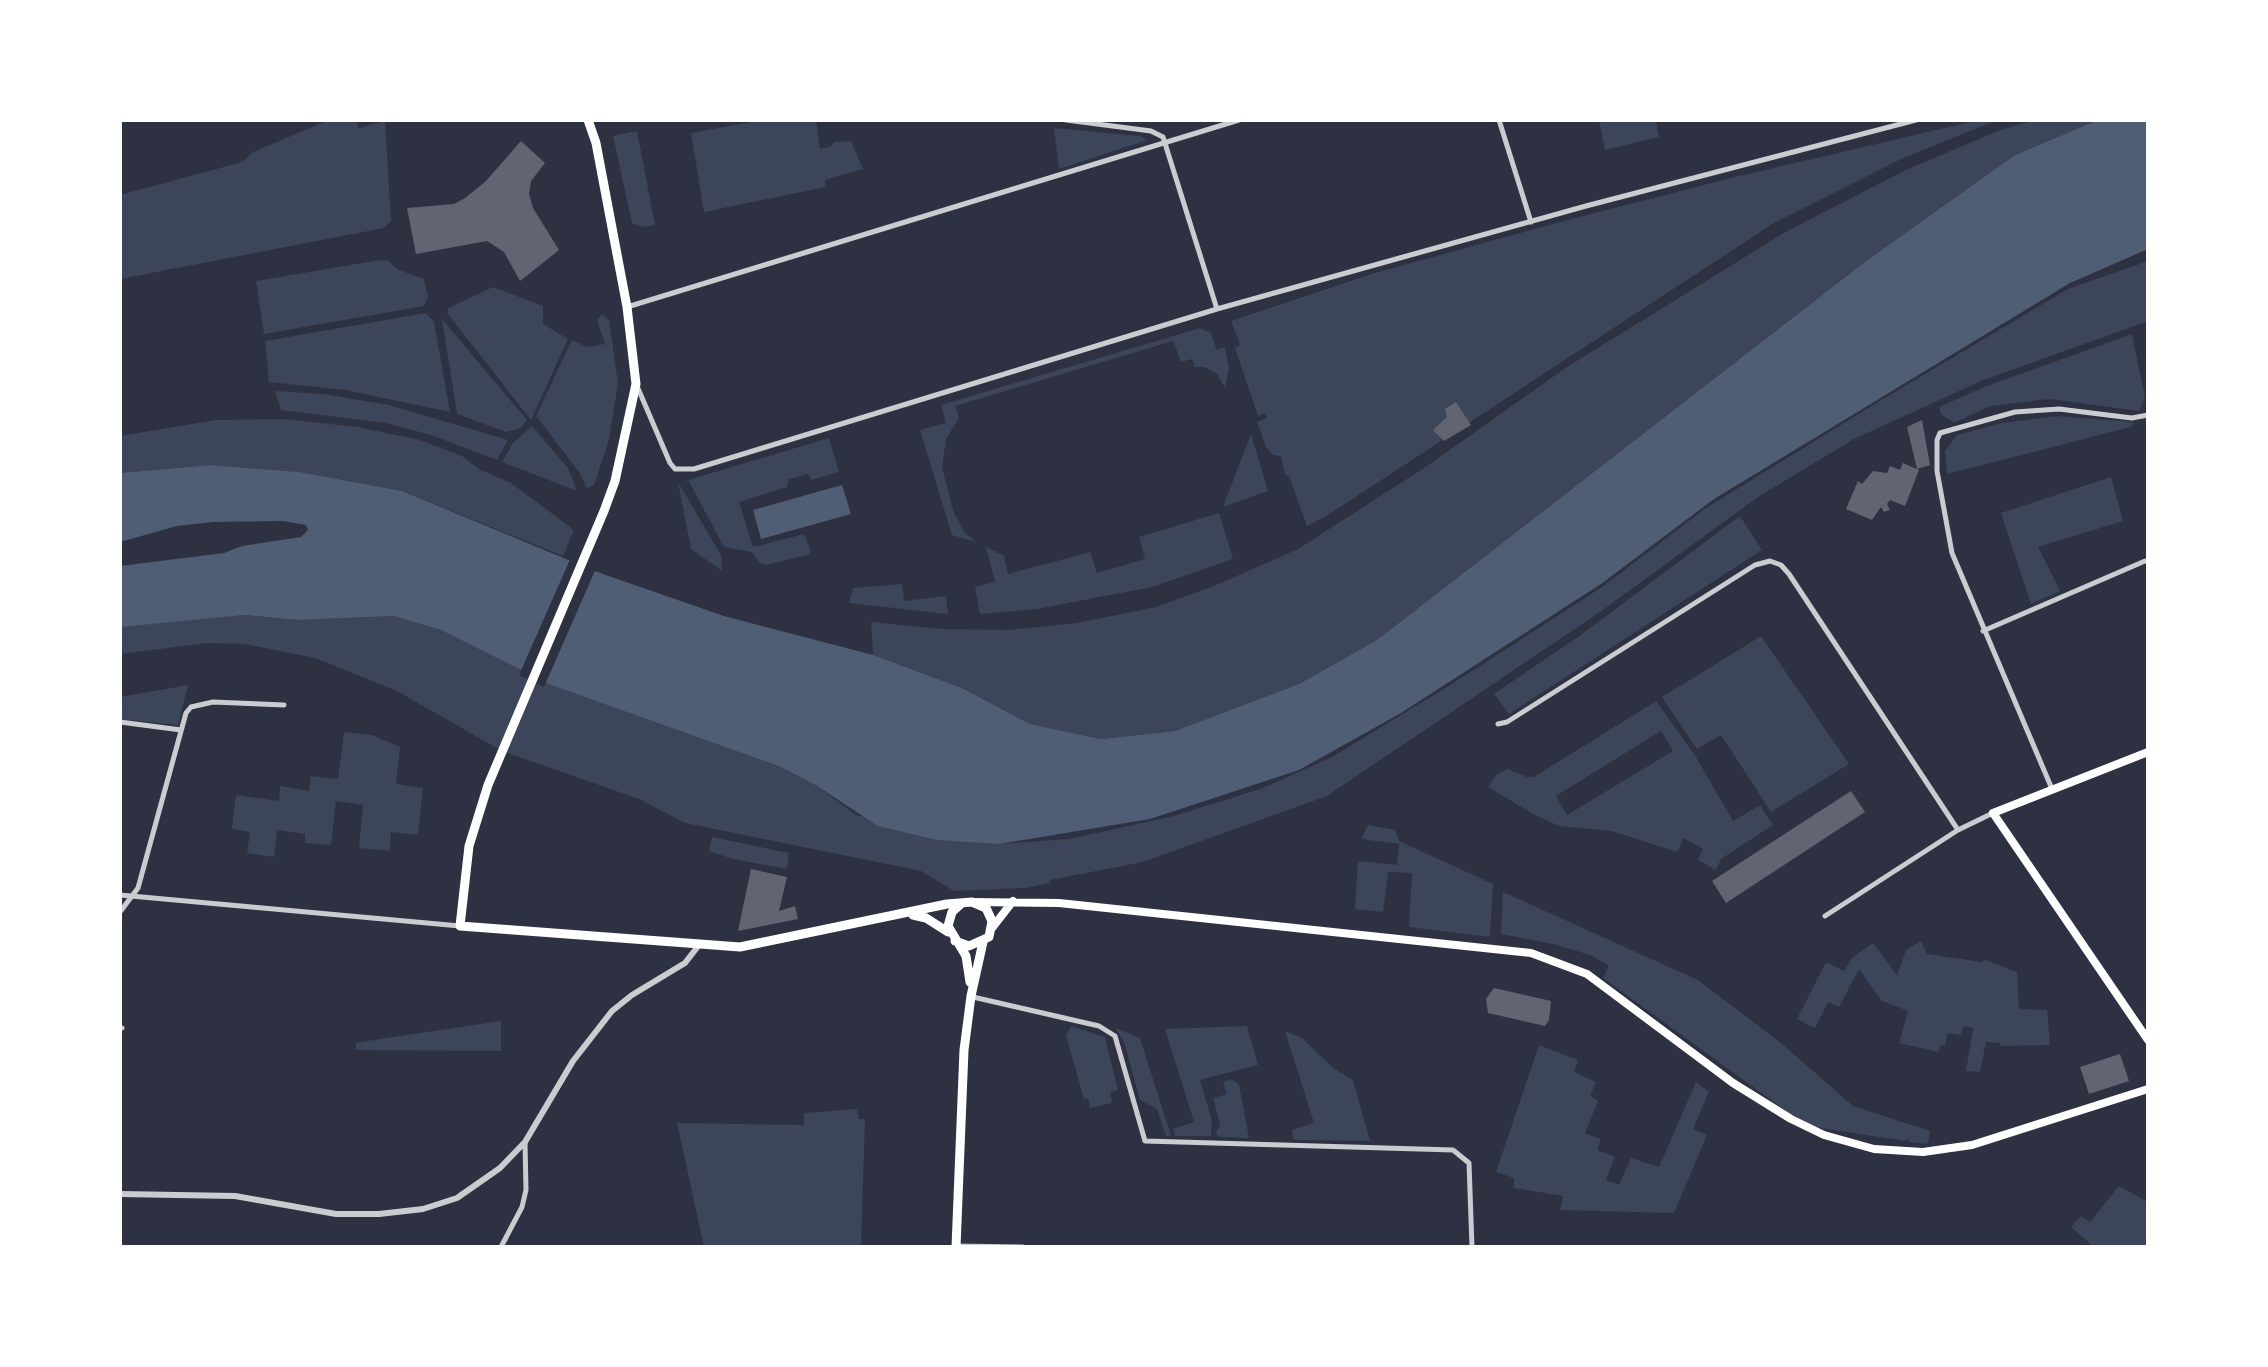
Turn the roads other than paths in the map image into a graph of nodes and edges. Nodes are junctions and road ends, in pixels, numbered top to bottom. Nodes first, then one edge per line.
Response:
1 (588, 120) edge
2 (1066, 120) edge
3 (1238, 120) edge
4 (1499, 120) edge
5 (1916, 120) edge
6 (1166, 142) junction
7 (1531, 222) junction
8 (627, 307) junction
9 (1216, 309) junction
10 (636, 384) junction
11 (2148, 415) edge
12 (2145, 561) dead end
13 (1983, 631) junction
14 (284, 705) dead end
15 (120, 722) edge
16 (1498, 724) dead end
17 (182, 730) junction
18 (2148, 752) edge
19 (2052, 789) junction
20 (1993, 813) junction
21 (1958, 830) junction
22 (120, 895) edge
23 (130, 896) junction
24 (1013, 901) junction
25 (968, 902) junction
26 (120, 912) edge
27 (911, 914) junction
28 (1825, 916) dead end
29 (460, 926) junction
30 (992, 928) junction
31 (953, 937) junction
32 (983, 942) junction
33 (699, 946) junction
34 (971, 996) junction
35 (2148, 1040) edge
36 (2148, 1089) edge
37 (525, 1142) junction
38 (120, 1194) edge
39 (956, 1246) edge
40 (501, 1247) edge
41 (1023, 1247) edge
42 (1472, 1247) edge

1 - 8 main road
2 - 6 street
3 - 6 street
4 - 7 street
5 - 7 street
6 - 8 street
6 - 9 street
7 - 9 street
8 - 10 main road
9 - 10 street
10 - 29 main road
11 - 13 street
12 - 13 street
13 - 19 street
14 - 17 street
15 - 17 street
16 - 21 street
17 - 23 street
18 - 19 main road
19 - 20 main road
20 - 21 street
20 - 35 main road
21 - 28 street
22 - 23 street
23 - 26 street
23 - 29 street
24 - 25 main road
24 - 30 main road
24 - 36 main road
25 - 27 main road
25 - 30 main road
25 - 31 main road
27 - 31 main road
27 - 33 main road
29 - 33 main road
30 - 32 main road
31 - 32 main road
31 - 34 main road
32 - 34 main road
33 - 37 street
34 - 39 main road
34 - 42 street
37 - 38 street
37 - 40 street
39 - 41 street

